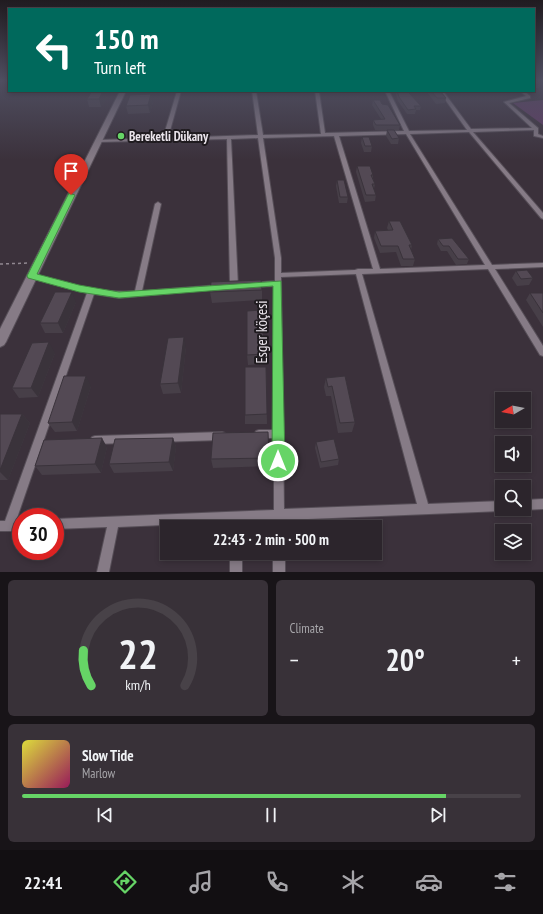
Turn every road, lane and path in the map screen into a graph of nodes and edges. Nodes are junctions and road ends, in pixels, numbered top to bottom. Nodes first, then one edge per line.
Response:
1 (115, 107) edge
2 (174, 107) edge
3 (256, 107) edge
4 (319, 107) edge
5 (395, 107) edge
6 (452, 107) edge
7 (511, 107) edge
8 (536, 129) junction
9 (470, 131) junction
10 (407, 132) junction
11 (336, 134) junction
12 (323, 135) junction
13 (536, 135) junction
14 (260, 136) junction
15 (229, 137) junction
16 (543, 137) edge
17 (165, 139) junction
18 (97, 141) junction
19 (543, 142) edge
20 (158, 204) dead end
21 (543, 217) edge
22 (39, 262) junction
23 (0, 264) edge
24 (543, 265) edge
25 (491, 267) junction
26 (358, 271) junction
27 (376, 271) junction
28 (32, 276) junction
29 (278, 279) junction
30 (234, 286) junction
31 (91, 291) junction
32 (138, 293) junction
33 (0, 342) edge
34 (543, 353) edge
35 (278, 434) junction
36 (230, 435) edge
37 (246, 435) edge
38 (87, 440) edge
39 (543, 504) edge
40 (531, 505) edge
41 (495, 506) edge
42 (424, 509) junction
43 (279, 515) junction
44 (249, 520) edge
45 (279, 520) edge
46 (114, 522) junction
47 (160, 522) edge
48 (64, 524) edge
49 (5, 526) edge
50 (236, 560) edge
51 (279, 560) edge
52 (103, 572) edge
53 (236, 572) edge
54 (280, 572) edge

1 - 18 street
2 - 17 street
3 - 14 street, Esger köçesi
4 - 12 street
5 - 10 street
6 - 9 street
7 - 8 street
8 - 9 street
8 - 13 street
9 - 10 street
9 - 21 street
10 - 11 street
10 - 25 street
11 - 12 street
11 - 27 street
12 - 14 street
13 - 16 street
13 - 19 street
14 - 15 street
14 - 29 street, Esger köçesi
15 - 17 street
15 - 30 street
17 - 18 street
18 - 22 street
20 - 32 street
22 - 23 path
22 - 28 street
24 - 25 street
25 - 27 street
25 - 34 street
26 - 27 street
26 - 29 street
26 - 42 street
28 - 31 street
28 - 33 street
29 - 30 street
29 - 35 street, Esger köçesi
30 - 32 street
31 - 32 street
31 - 49 street
35 - 37 street
35 - 43 street, Esger köçesi
36 - 38 street
39 - 40 street
41 - 42 street
42 - 43 street
43 - 44 street
43 - 45 street, Esger köçesi
46 - 47 street
46 - 48 street
46 - 52 street
50 - 53 street
51 - 54 street

